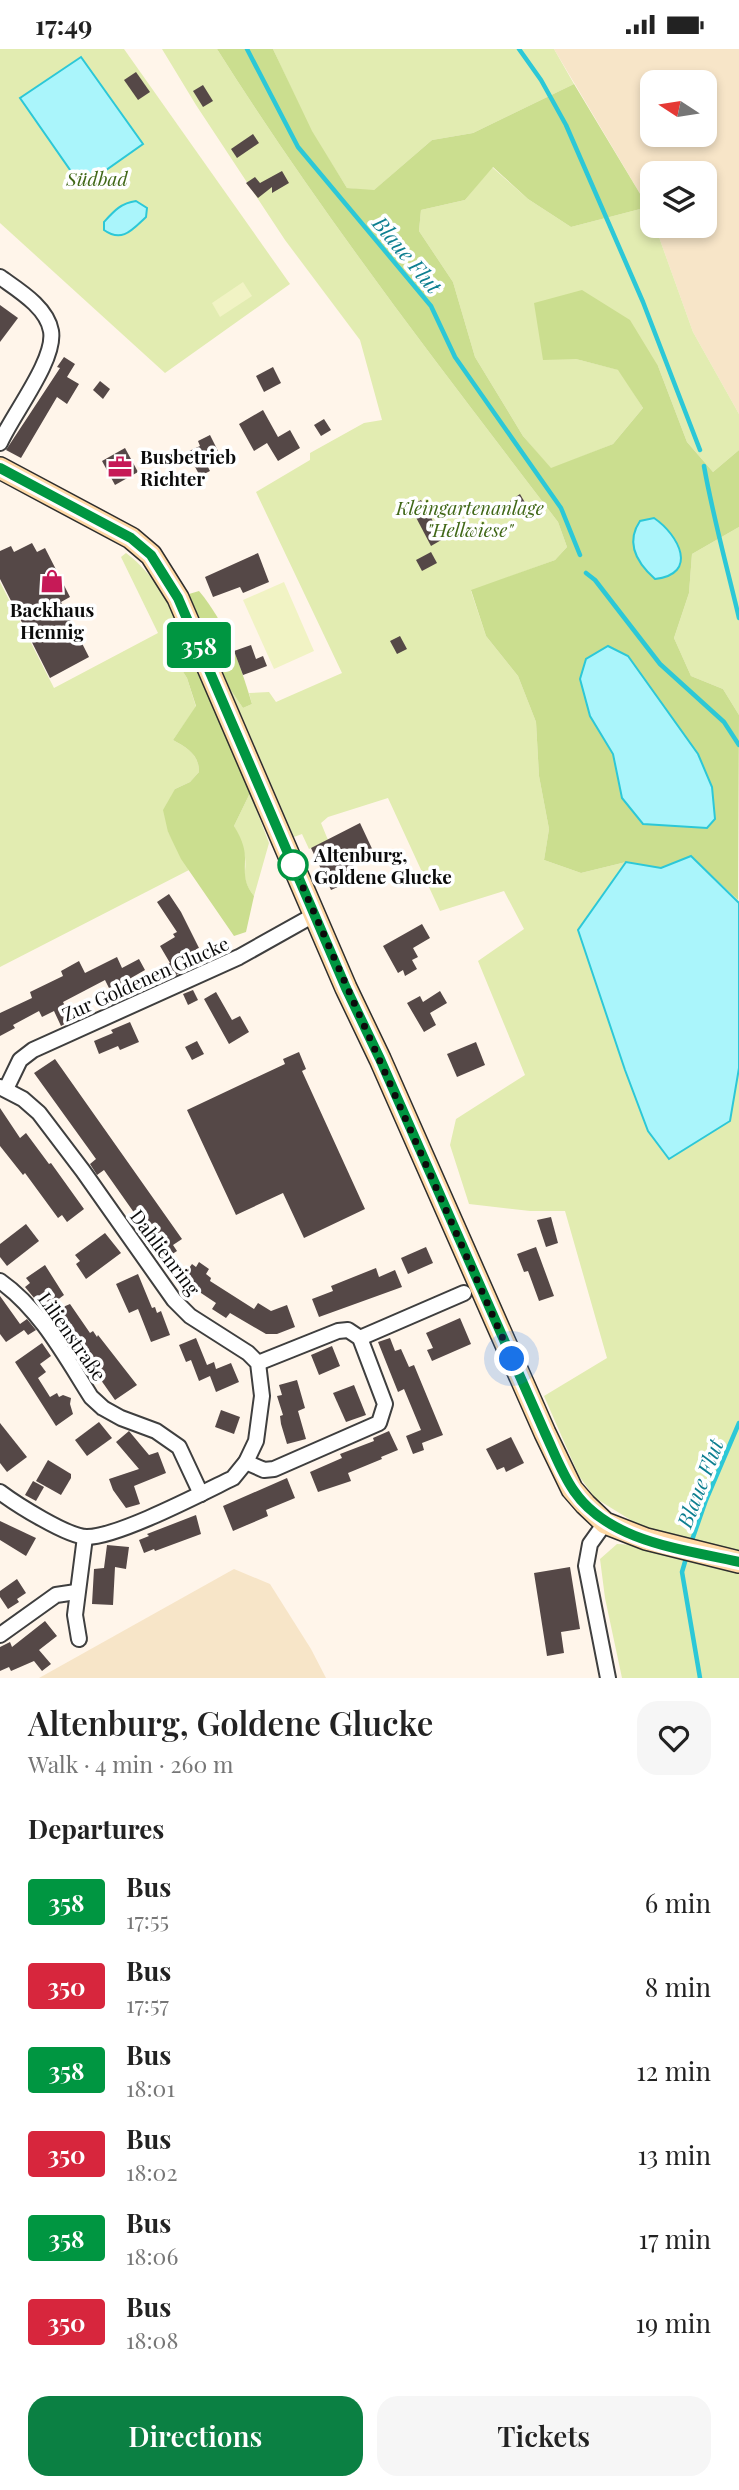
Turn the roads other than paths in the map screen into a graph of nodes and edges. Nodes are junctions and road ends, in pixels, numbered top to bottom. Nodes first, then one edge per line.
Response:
1 (0, 277) edge
2 (0, 443) edge
3 (0, 468) edge
4 (314, 915) junction
5 (3, 1088) edge
6 (0, 1281) edge
7 (464, 1293) dead end
8 (360, 1338) junction
9 (258, 1363) junction
10 (246, 1462) junction
11 (0, 1492) edge
12 (201, 1494) junction
13 (605, 1523) junction
14 (85, 1537) junction
15 (739, 1562) edge
16 (76, 1592) junction
17 (0, 1635) edge
18 (79, 1639) dead end
19 (608, 1678) edge

1 - 2 street
3 - 4 main road
4 - 5 street, Zur Goldenen Glucke
4 - 13 main road
5 - 9 street, Dahlienring
6 - 12 street, Lilienstraße
7 - 8 street
8 - 9 street
8 - 10 street
9 - 10 street
10 - 12 street
11 - 14 street
12 - 14 street
13 - 15 main road
13 - 19 street
14 - 16 street
16 - 17 street
16 - 18 street

